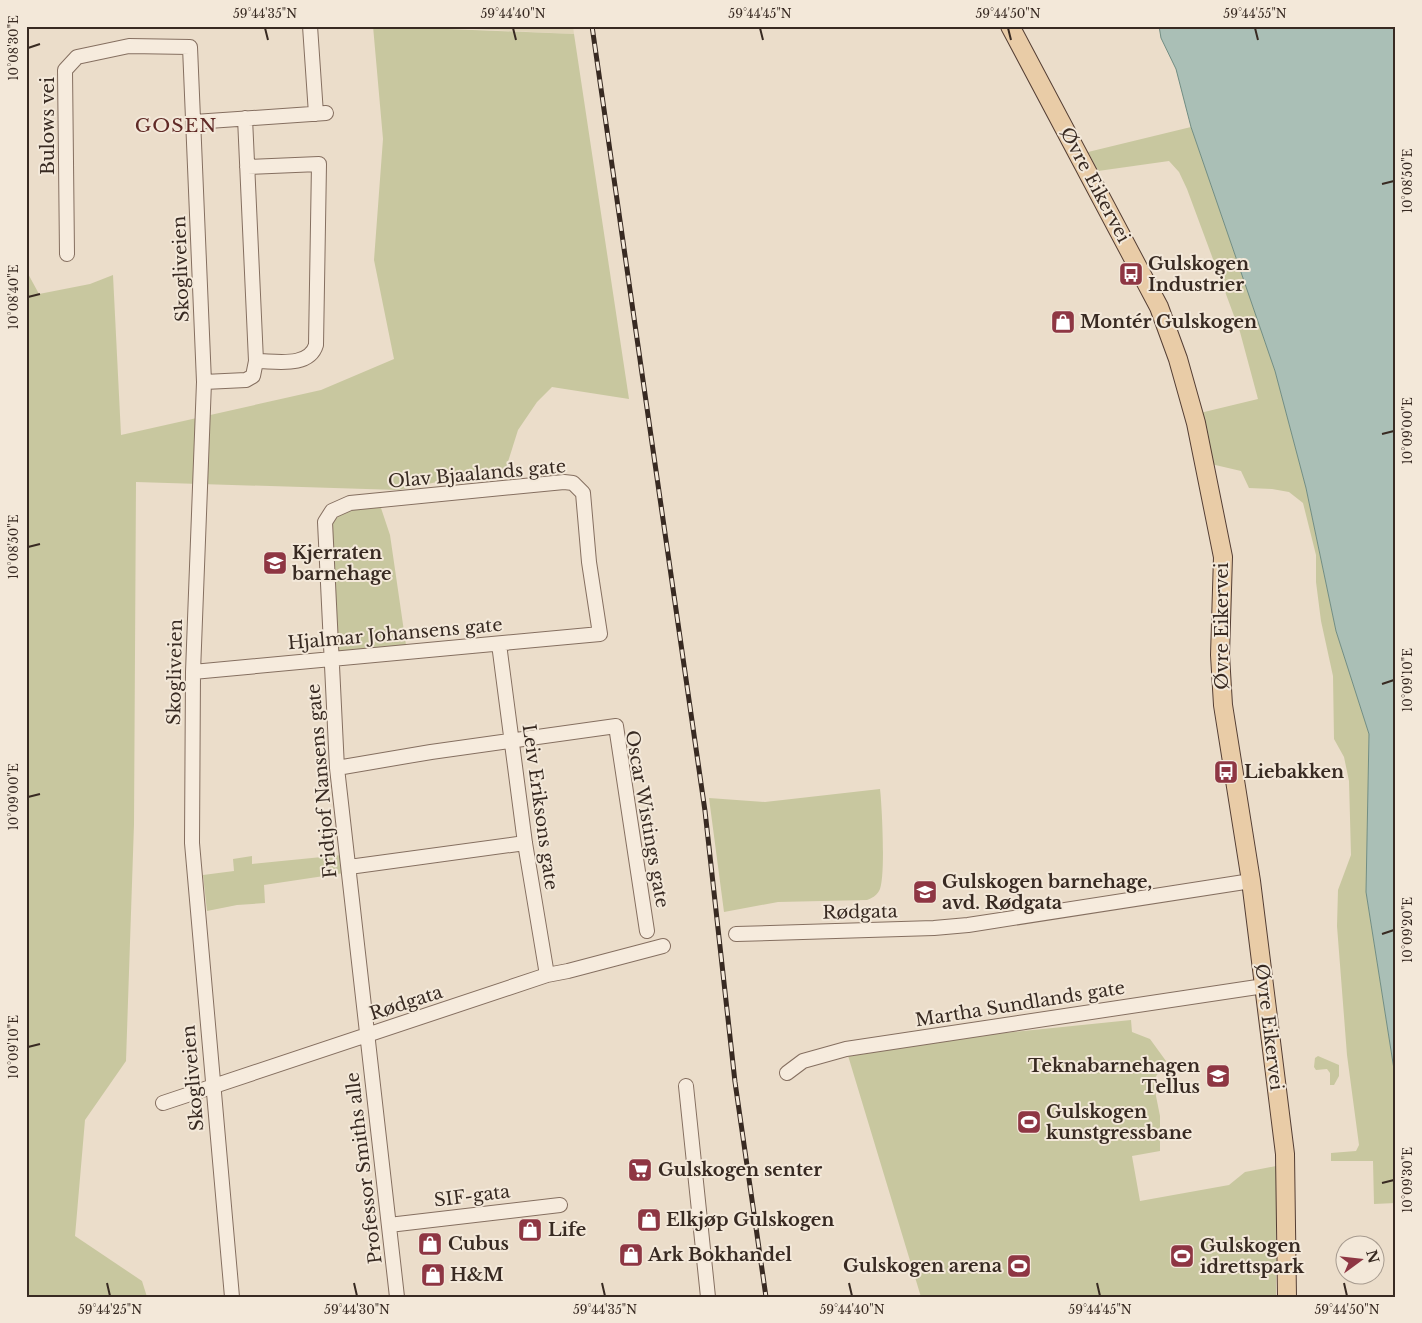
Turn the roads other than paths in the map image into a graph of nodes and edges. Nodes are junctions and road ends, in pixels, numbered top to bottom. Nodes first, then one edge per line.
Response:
1 (310, 26) edge
2 (1010, 26) edge
3 (190, 47) joint
4 (245, 118) junction
5 (194, 122) junction
6 (247, 167) junction
7 (67, 254) dead end
8 (256, 361) junction
9 (204, 382) junction
10 (325, 522) joint
11 (600, 634) joint
12 (499, 644) junction
13 (330, 659) junction
14 (193, 672) junction
15 (511, 741) junction
16 (337, 768) junction
17 (525, 843) junction
18 (348, 867) junction
19 (1251, 881) junction
20 (647, 931) dead end
21 (736, 934) dead end
22 (663, 946) dead end
23 (546, 975) junction
24 (1264, 986) junction
25 (367, 1036) junction
26 (788, 1073) dead end
27 (213, 1086) junction
28 (686, 1086) dead end
29 (163, 1103) dead end
30 (560, 1205) dead end
31 (389, 1225) junction
32 (232, 1297) edge
33 (397, 1297) edge
34 (708, 1297) edge
35 (1287, 1297) edge

1 - 4 street
2 - 19 main road, Øvre Eikervei
3 - 5 street, Skogliveien
3 - 7 street, Bulows vei
4 - 5 street
4 - 6 street
5 - 9 street, Skogliveien
6 - 8 street
6 - 8 street
8 - 9 street
9 - 14 street, Skogliveien
10 - 11 street, Olav Bjaalands gate
10 - 13 street, Fridtjof Nansens gate
11 - 12 street, Hjalmar Johansens gate
12 - 13 street, Hjalmar Johansens gate
12 - 15 street, Leiv Eriksons gate
13 - 14 street, Hjalmar Johansens gate
13 - 16 street, Fridtjof Nansens gate
14 - 27 street, Skogliveien
15 - 16 street
15 - 17 street, Leiv Eriksons gate
15 - 20 street, Oscar Wistings gate
16 - 18 street, Fridtjof Nansens gate
17 - 18 street
17 - 23 street, Leiv Eriksons gate
18 - 25 street, Fridtjof Nansens gate
19 - 21 street, Rødgata
19 - 24 main road, Øvre Eikervei
22 - 23 street, Rødgata
23 - 25 street, Rødgata
24 - 26 street, Martha Sundlands gate
24 - 35 main road, Øvre Eikervei
25 - 27 street, Rødgata
25 - 31 street, Professor Smiths alle
27 - 29 street, Rødgata
27 - 32 street, Skogliveien
28 - 34 street
30 - 31 street, SIF-gata
31 - 33 street, Professor Smiths alle

